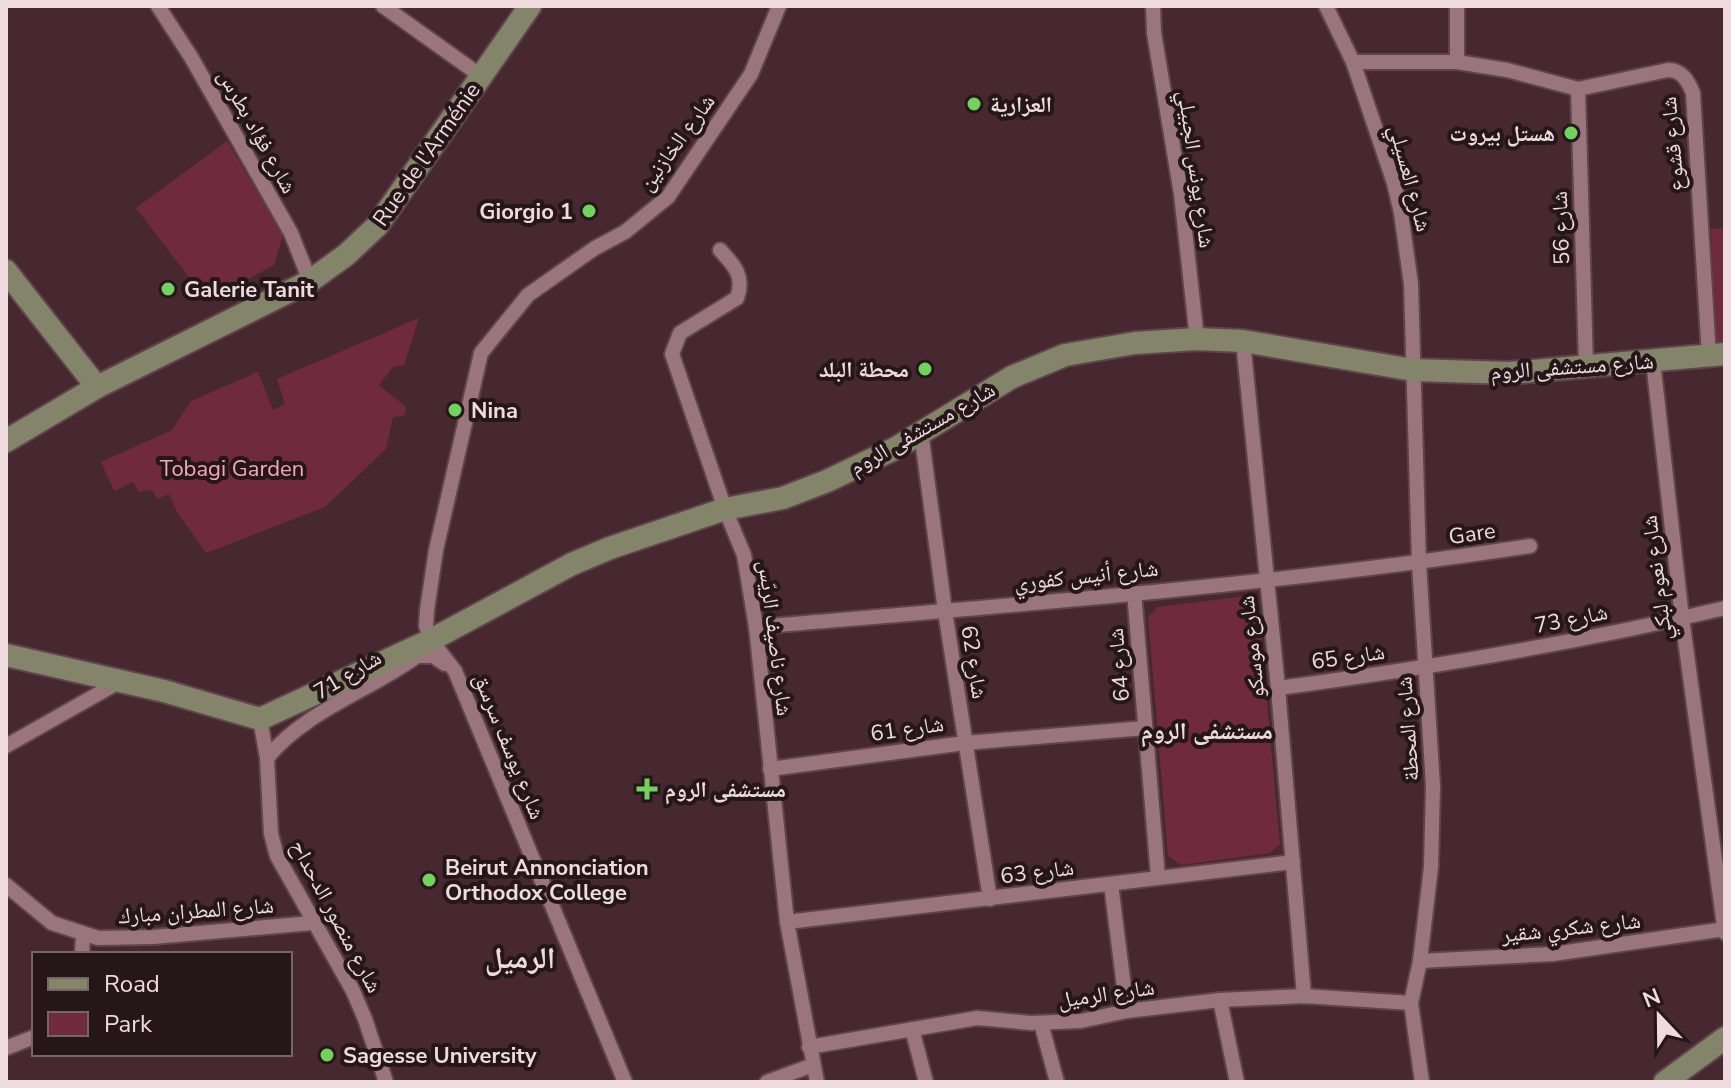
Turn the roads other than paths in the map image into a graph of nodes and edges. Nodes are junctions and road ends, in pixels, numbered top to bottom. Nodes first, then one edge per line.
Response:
1 (158, 6) edge
2 (383, 6) edge
3 (779, 6) edge
4 (1153, 6) edge
5 (1326, 6) edge
6 (1457, 6) edge
7 (524, 9) edge
8 (1353, 62) junction
9 (1457, 62) junction
10 (481, 76) junction
11 (1578, 89) junction
12 (720, 250) dead end
13 (6, 271) edge
14 (310, 281) junction
15 (1197, 339) junction
16 (1243, 341) junction
17 (1717, 355) edge
18 (1653, 361) junction
19 (1586, 365) junction
20 (1413, 370) junction
21 (97, 387) junction
22 (921, 432) junction
23 (6, 441) edge
24 (725, 509) junction
25 (1530, 546) dead end
26 (1419, 563) junction
27 (1265, 579) junction
28 (1134, 592) junction
29 (1725, 608) edge
30 (945, 611) junction
31 (1682, 618) junction
32 (756, 627) junction
33 (431, 640) junction
34 (6, 655) edge
35 (1425, 668) junction
36 (455, 671) junction
37 (119, 682) junction
38 (1278, 688) junction
39 (260, 719) junction
40 (1145, 728) junction
41 (965, 743) junction
42 (6, 746) edge
43 (267, 758) junction
44 (770, 769) junction
45 (1293, 862) junction
46 (1158, 877) junction
47 (1111, 884) junction
48 (6, 885) edge
49 (990, 899) junction
50 (787, 922) junction
51 (312, 923) junction
52 (1725, 930) edge
53 (83, 935) junction
54 (82, 952) edge
55 (1420, 961) junction
56 (1304, 996) junction
57 (1220, 1000) junction
58 (1411, 1003) junction
59 (1127, 1011) junction
60 (1041, 1023) junction
61 (912, 1029) junction
62 (32, 1037) edge
63 (1725, 1038) edge
64 (8, 1043) edge
65 (809, 1047) junction
66 (813, 1065) junction
67 (386, 1082) edge
68 (625, 1082) edge
69 (767, 1082) edge
70 (817, 1082) edge
71 (926, 1082) edge
72 (1057, 1082) edge
73 (1237, 1082) edge
74 (1422, 1082) edge
75 (1665, 1082) edge

1 - 14 street, شارع فؤاد بطرس
2 - 10 street
3 - 33 street, شارع الخازنين
4 - 15 street, شارع يونس الجبيلي
5 - 8 street, شارع العسيلي
6 - 9 street
7 - 10 street, Rue de l'Arménie
8 - 9 street, شارع قشوع
8 - 20 street, شارع العسيلي
9 - 11 street, شارع قشوع
10 - 14 street, Rue de l'Arménie
11 - 17 street, شارع قشوع
11 - 19 street, شارع 56
12 - 24 street, شارع ناصيف الريّس
13 - 21 street
14 - 21 street, Rue de l'Arménie
15 - 16 street, شارع مستشفى الروم
15 - 22 street, شارع مستشفى الروم
16 - 20 street, شارع مستشفى الروم
16 - 27 street, شارع موسكو
17 - 18 street, شارع مستشفى الروم
18 - 19 street, شارع مستشفى الروم
18 - 31 street, شارع نعوم لبكي
19 - 20 street, شارع مستشفى الروم
20 - 26 street, شارع المحطة
21 - 23 street, Rue de l'Arménie
22 - 24 street, شارع مستشفى الروم
22 - 30 street, شارع 62
24 - 32 street, شارع ناصيف الريّس
24 - 33 street, شارع مستشفى الروم
25 - 26 street, Gare
26 - 27 street, شارع أنيس كفوري
26 - 35 street, شارع المحطة
27 - 28 street, شارع أنيس كفوري
27 - 38 street, شارع موسكو
28 - 30 street, شارع أنيس كفوري
28 - 40 street, شارع 64
29 - 31 street, شارع 73
30 - 32 street, شارع أنيس كفوري
30 - 41 street, شارع 62
31 - 35 street, شارع 73
31 - 52 street, شارع نعوم لبكي
32 - 44 street, شارع ناصيف الريّس
33 - 36 street, شارع يوسف سرسق
33 - 39 street, شارع مستشفى الروم
34 - 37 street
35 - 38 street, شارع 65
35 - 55 street, شارع المحطة
36 - 43 street, شارع 71
36 - 68 street, شارع يوسف سرسق
37 - 39 street
37 - 42 street
38 - 45 street, شارع موسكو
39 - 43 street, شارع منصور الدحداح
40 - 41 street, شارع 61
40 - 46 street, شارع 64
41 - 44 street, شارع 61
41 - 49 street, شارع 62
43 - 51 street, شارع منصور الدحداح
44 - 50 street, شارع ناصيف الريّس
45 - 46 street, شارع 63
45 - 56 street, شارع موسكو
46 - 47 street, شارع 63
47 - 49 street, شارع 63
47 - 59 street
48 - 53 street, شارع المطران مبارك
49 - 50 street, شارع 63
50 - 65 street, شارع ناصيف الريّس
51 - 53 street, شارع المطران مبارك
51 - 67 street, شارع منصور الدحداح
52 - 55 street, شارع شكري شقير
53 - 54 street
55 - 58 street, شارع المحطة
56 - 57 street, شارع الرميل
56 - 58 street, شارع الرميل
57 - 59 street, شارع الرميل
57 - 73 street
58 - 74 street, شارع المحطة
59 - 60 street, شارع الرميل
60 - 61 street, شارع الرميل
60 - 72 street
61 - 65 street, شارع الرميل
61 - 71 street
62 - 64 street
63 - 75 street
65 - 66 street, شارع ناصيف الريّس
66 - 69 street
66 - 70 street, شارع ناصيف الريّس

